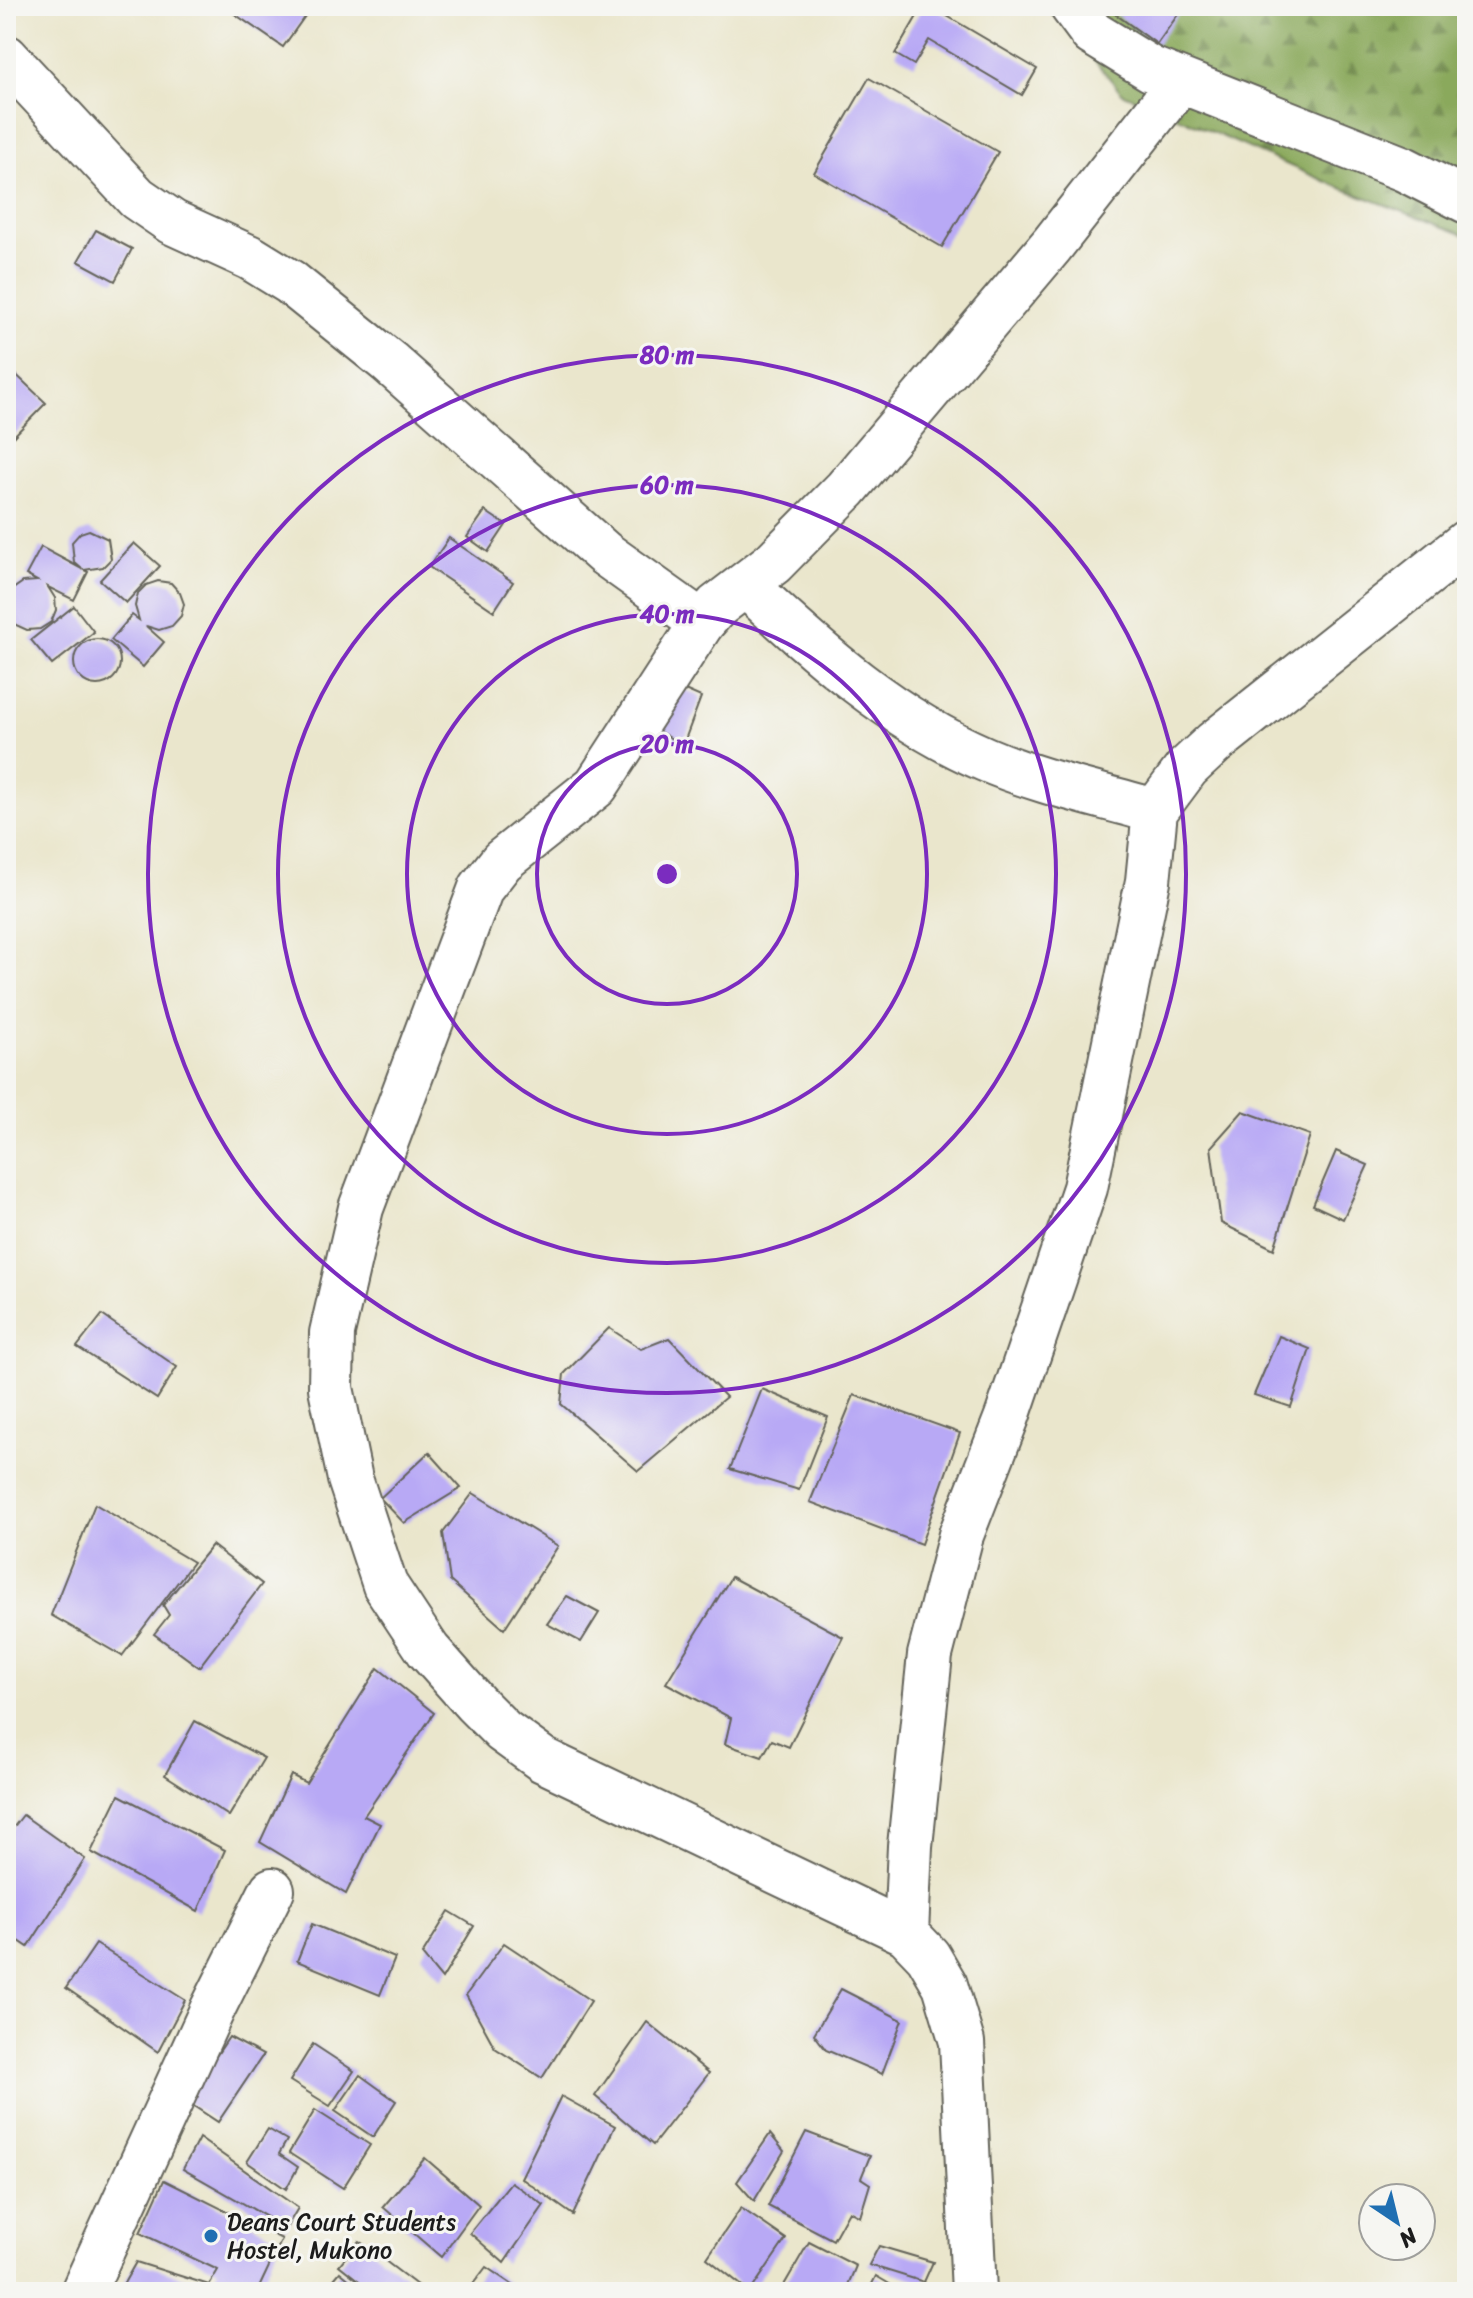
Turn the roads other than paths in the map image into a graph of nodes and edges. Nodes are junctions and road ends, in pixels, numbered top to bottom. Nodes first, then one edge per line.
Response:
1 (1072, 6) edge
2 (6, 57) edge
3 (1180, 82) junction
4 (1467, 201) edge
5 (1467, 542) edge
6 (747, 586) junction
7 (702, 623) junction
8 (1155, 811) junction
9 (272, 1890) dead end
10 (906, 1933) junction
11 (83, 2292) edge
12 (974, 2292) edge

1 - 3 street
2 - 7 street
3 - 4 street
3 - 6 street
5 - 8 street
6 - 7 street
6 - 8 street
7 - 10 street
8 - 10 street
9 - 11 street
10 - 12 street

